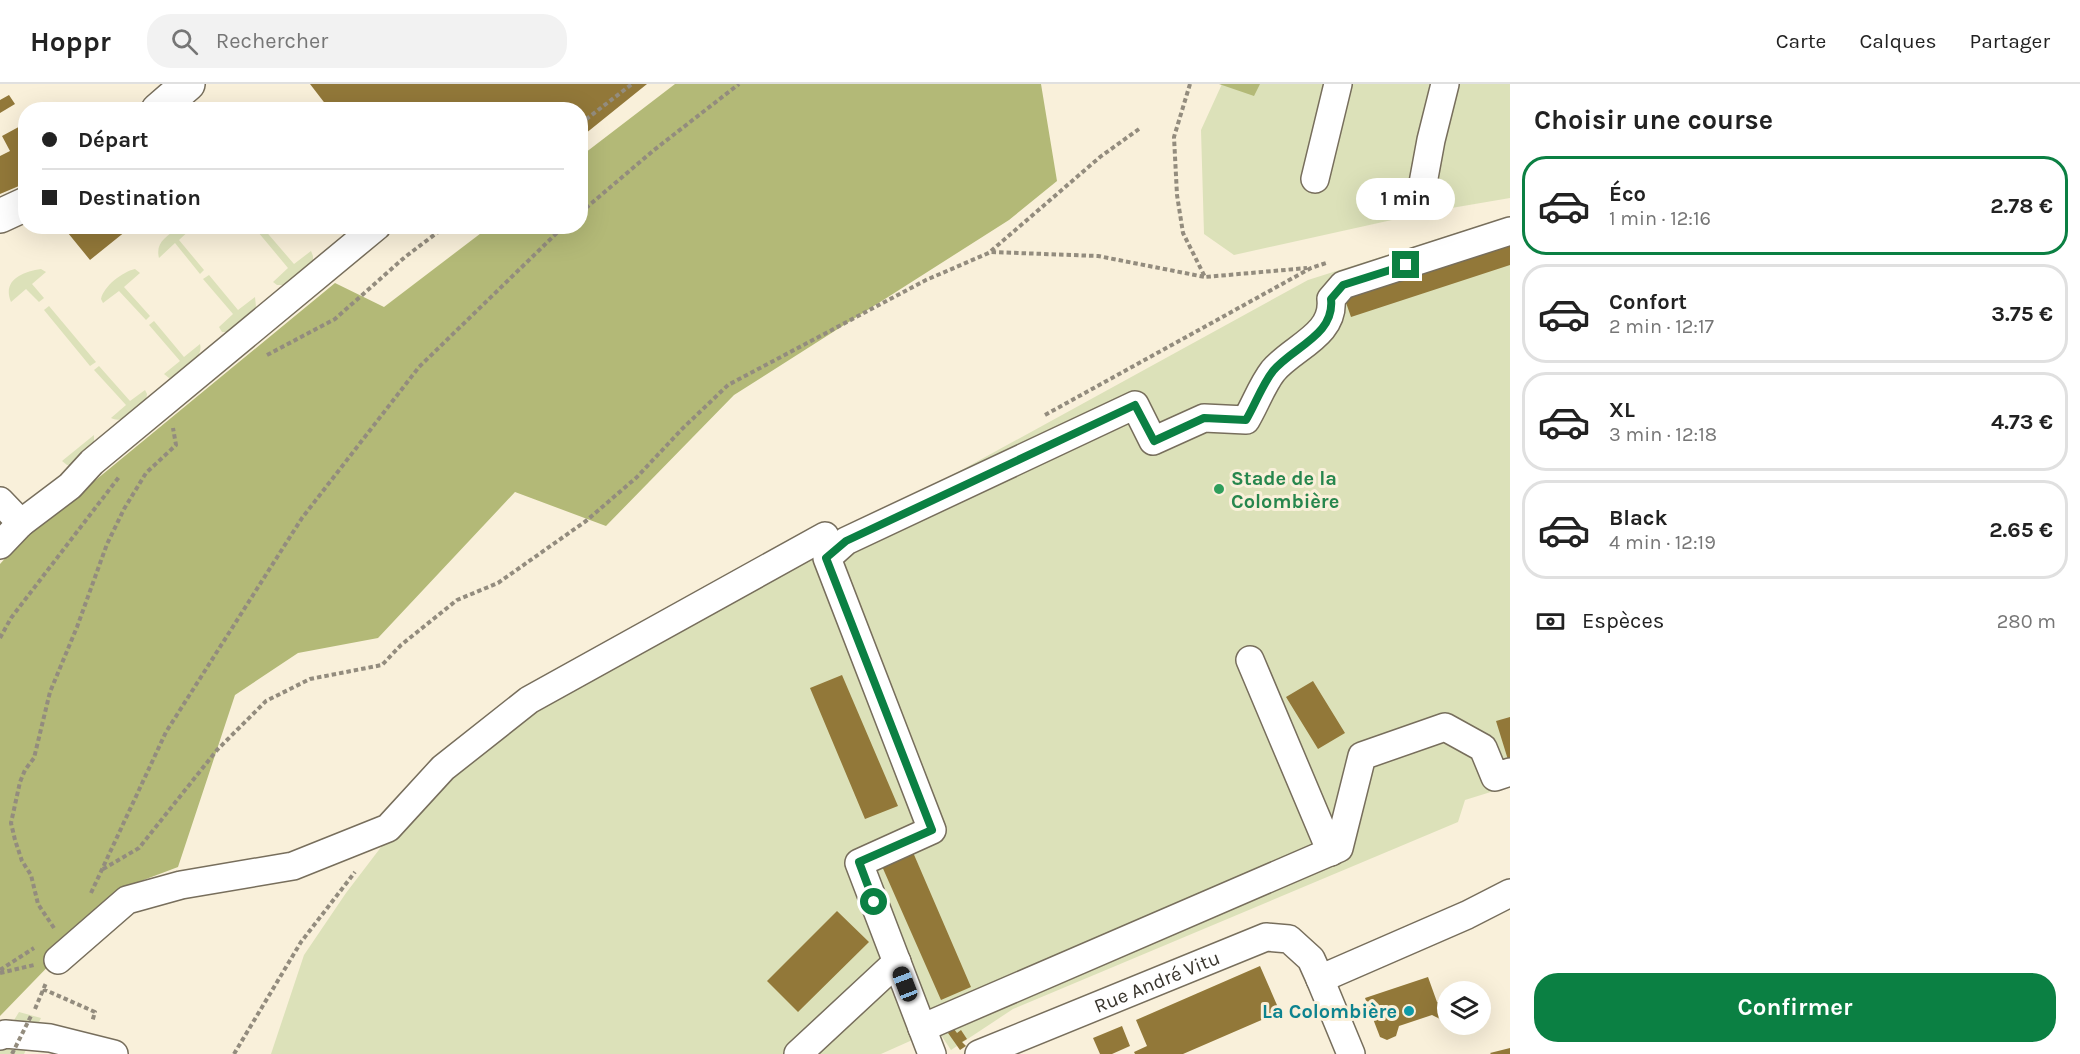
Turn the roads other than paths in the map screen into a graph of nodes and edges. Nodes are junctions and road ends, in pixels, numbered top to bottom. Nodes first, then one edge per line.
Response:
1 (188, 84) edge
2 (1338, 84) edge
3 (1445, 84) edge
4 (167, 102) edge
5 (1315, 179) dead end
6 (1421, 194) dead end
7 (18, 208) edge
8 (0, 216) edge
9 (1510, 231) edge
10 (367, 234) edge
11 (0, 501) edge
12 (21, 523) junction
13 (825, 536) dead end
14 (0, 545) edge
15 (1250, 660) dead end
16 (1510, 772) edge
17 (1331, 852) junction
18 (1510, 893) edge
19 (50, 951) road end
20 (897, 962) junction
21 (1320, 979) junction
22 (48, 1026) junction
23 (922, 1028) junction
24 (0, 1036) edge
25 (0, 1041) edge
26 (114, 1054) edge
27 (798, 1054) edge
28 (932, 1054) edge
29 (978, 1054) edge
30 (1351, 1054) edge

1 - 4 main road
2 - 5 street
3 - 6 street
7 - 8 main road
9 - 20 street
10 - 12 street
11 - 12 street
12 - 14 street
13 - 19 street
15 - 17 street
16 - 17 street
17 - 23 street
18 - 21 street
20 - 23 street
20 - 27 street
21 - 29 street, Rue André Vitu
21 - 30 street, Rue André Vitu
22 - 24 street
22 - 25 street
22 - 26 street
23 - 28 street

